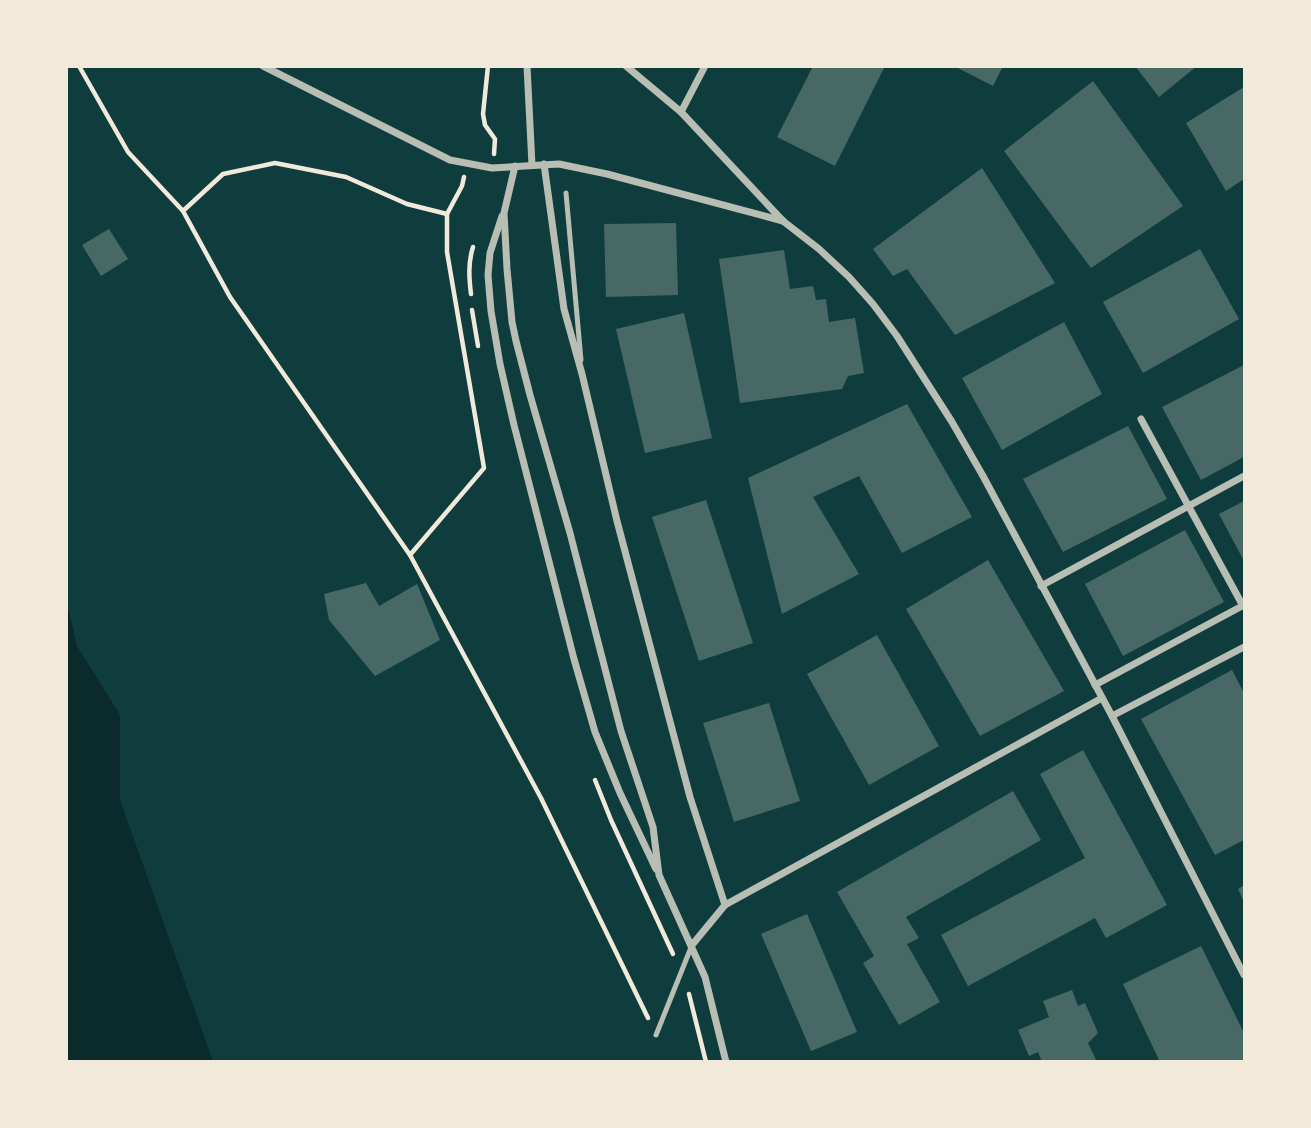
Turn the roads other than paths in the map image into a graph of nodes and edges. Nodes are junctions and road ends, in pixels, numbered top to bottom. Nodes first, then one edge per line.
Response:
1 (263, 66) edge
2 (527, 66) edge
3 (626, 66) edge
4 (705, 66) edge
5 (681, 112) junction
6 (544, 164) junction
7 (532, 165) junction
8 (515, 166) junction
9 (566, 192) dead end
10 (504, 212) junction
11 (783, 222) junction
12 (582, 374) junction
13 (1141, 419) dead end
14 (1244, 476) edge
15 (1189, 506) junction
16 (1041, 586) junction
17 (1244, 606) edge
18 (1244, 647) edge
19 (1095, 685) junction
20 (1102, 698) junction
21 (1112, 716) junction
22 (659, 875) junction
23 (725, 905) junction
24 (692, 945) junction
25 (1244, 975) edge
26 (656, 1035) road end
27 (726, 1062) edge

1 - 8 street
2 - 7 street
3 - 5 street
4 - 5 street
5 - 11 street
6 - 7 street
6 - 11 street
6 - 12 street
7 - 8 street
8 - 10 street
9 - 12 lane
10 - 22 street
10 - 22 street
11 - 16 street
12 - 23 street
13 - 15 street
14 - 15 street
15 - 16 street
15 - 17 street
16 - 19 street
17 - 19 street
18 - 21 street
19 - 20 street
20 - 21 street
20 - 23 street
21 - 25 street
22 - 24 street
23 - 24 street
24 - 26 lane
24 - 27 street

